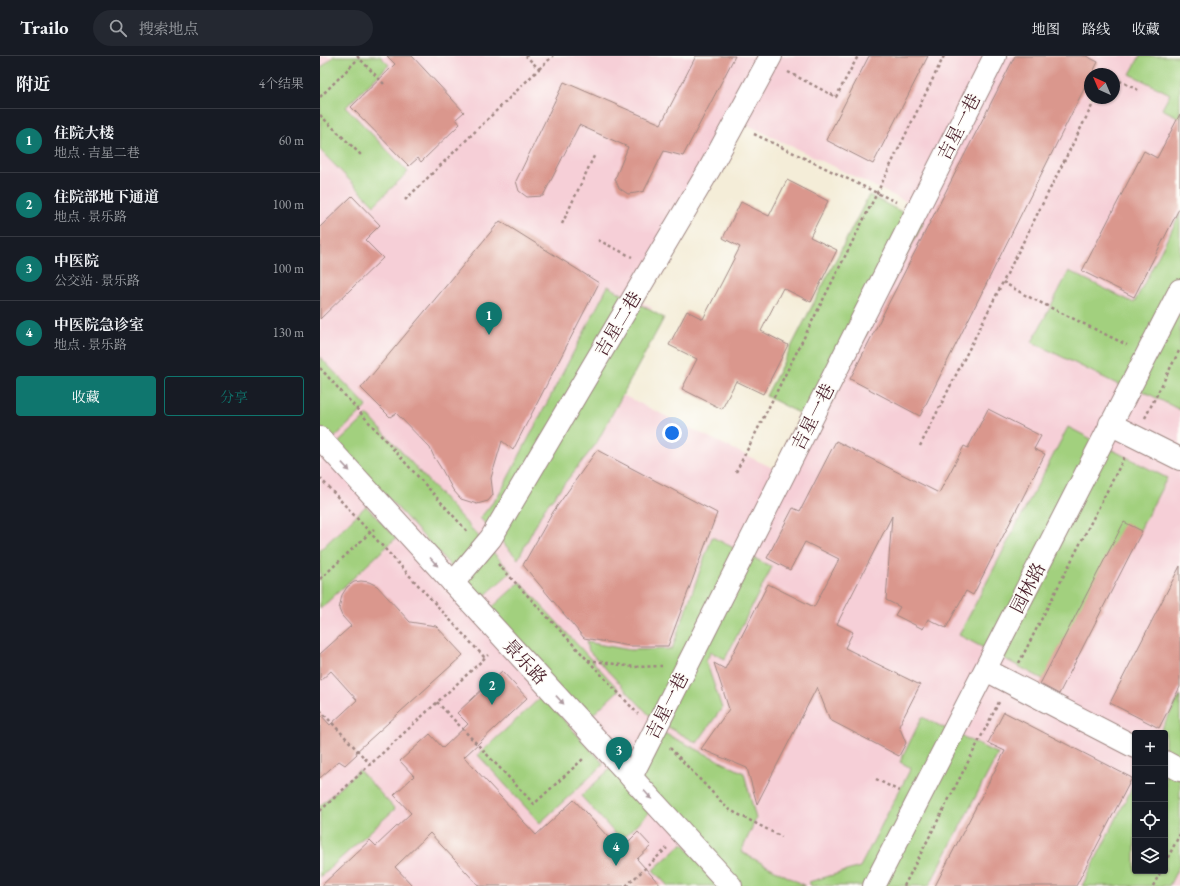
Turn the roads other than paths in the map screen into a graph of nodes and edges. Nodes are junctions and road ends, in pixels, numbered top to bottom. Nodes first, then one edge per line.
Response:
1 (995, 56) edge
2 (770, 59) edge
3 (1180, 290) edge
4 (1110, 424) junction
5 (320, 438) edge
6 (1180, 459) edge
7 (453, 583) junction
8 (986, 670) junction
9 (1132, 745) edge
10 (1168, 764) edge
11 (1180, 770) edge
12 (631, 777) junction
13 (730, 886) edge
14 (874, 886) edge

1 - 12 street, 吉星一巷
2 - 7 street, 吉星二巷
3 - 4 street, 园林路
4 - 6 street
4 - 8 street, 园林路
5 -> 7 street, 景乐路
7 -> 12 street, 景乐路
8 - 9 street
8 - 14 street, 园林路
10 - 11 street
12 -> 13 street, 景乐路

